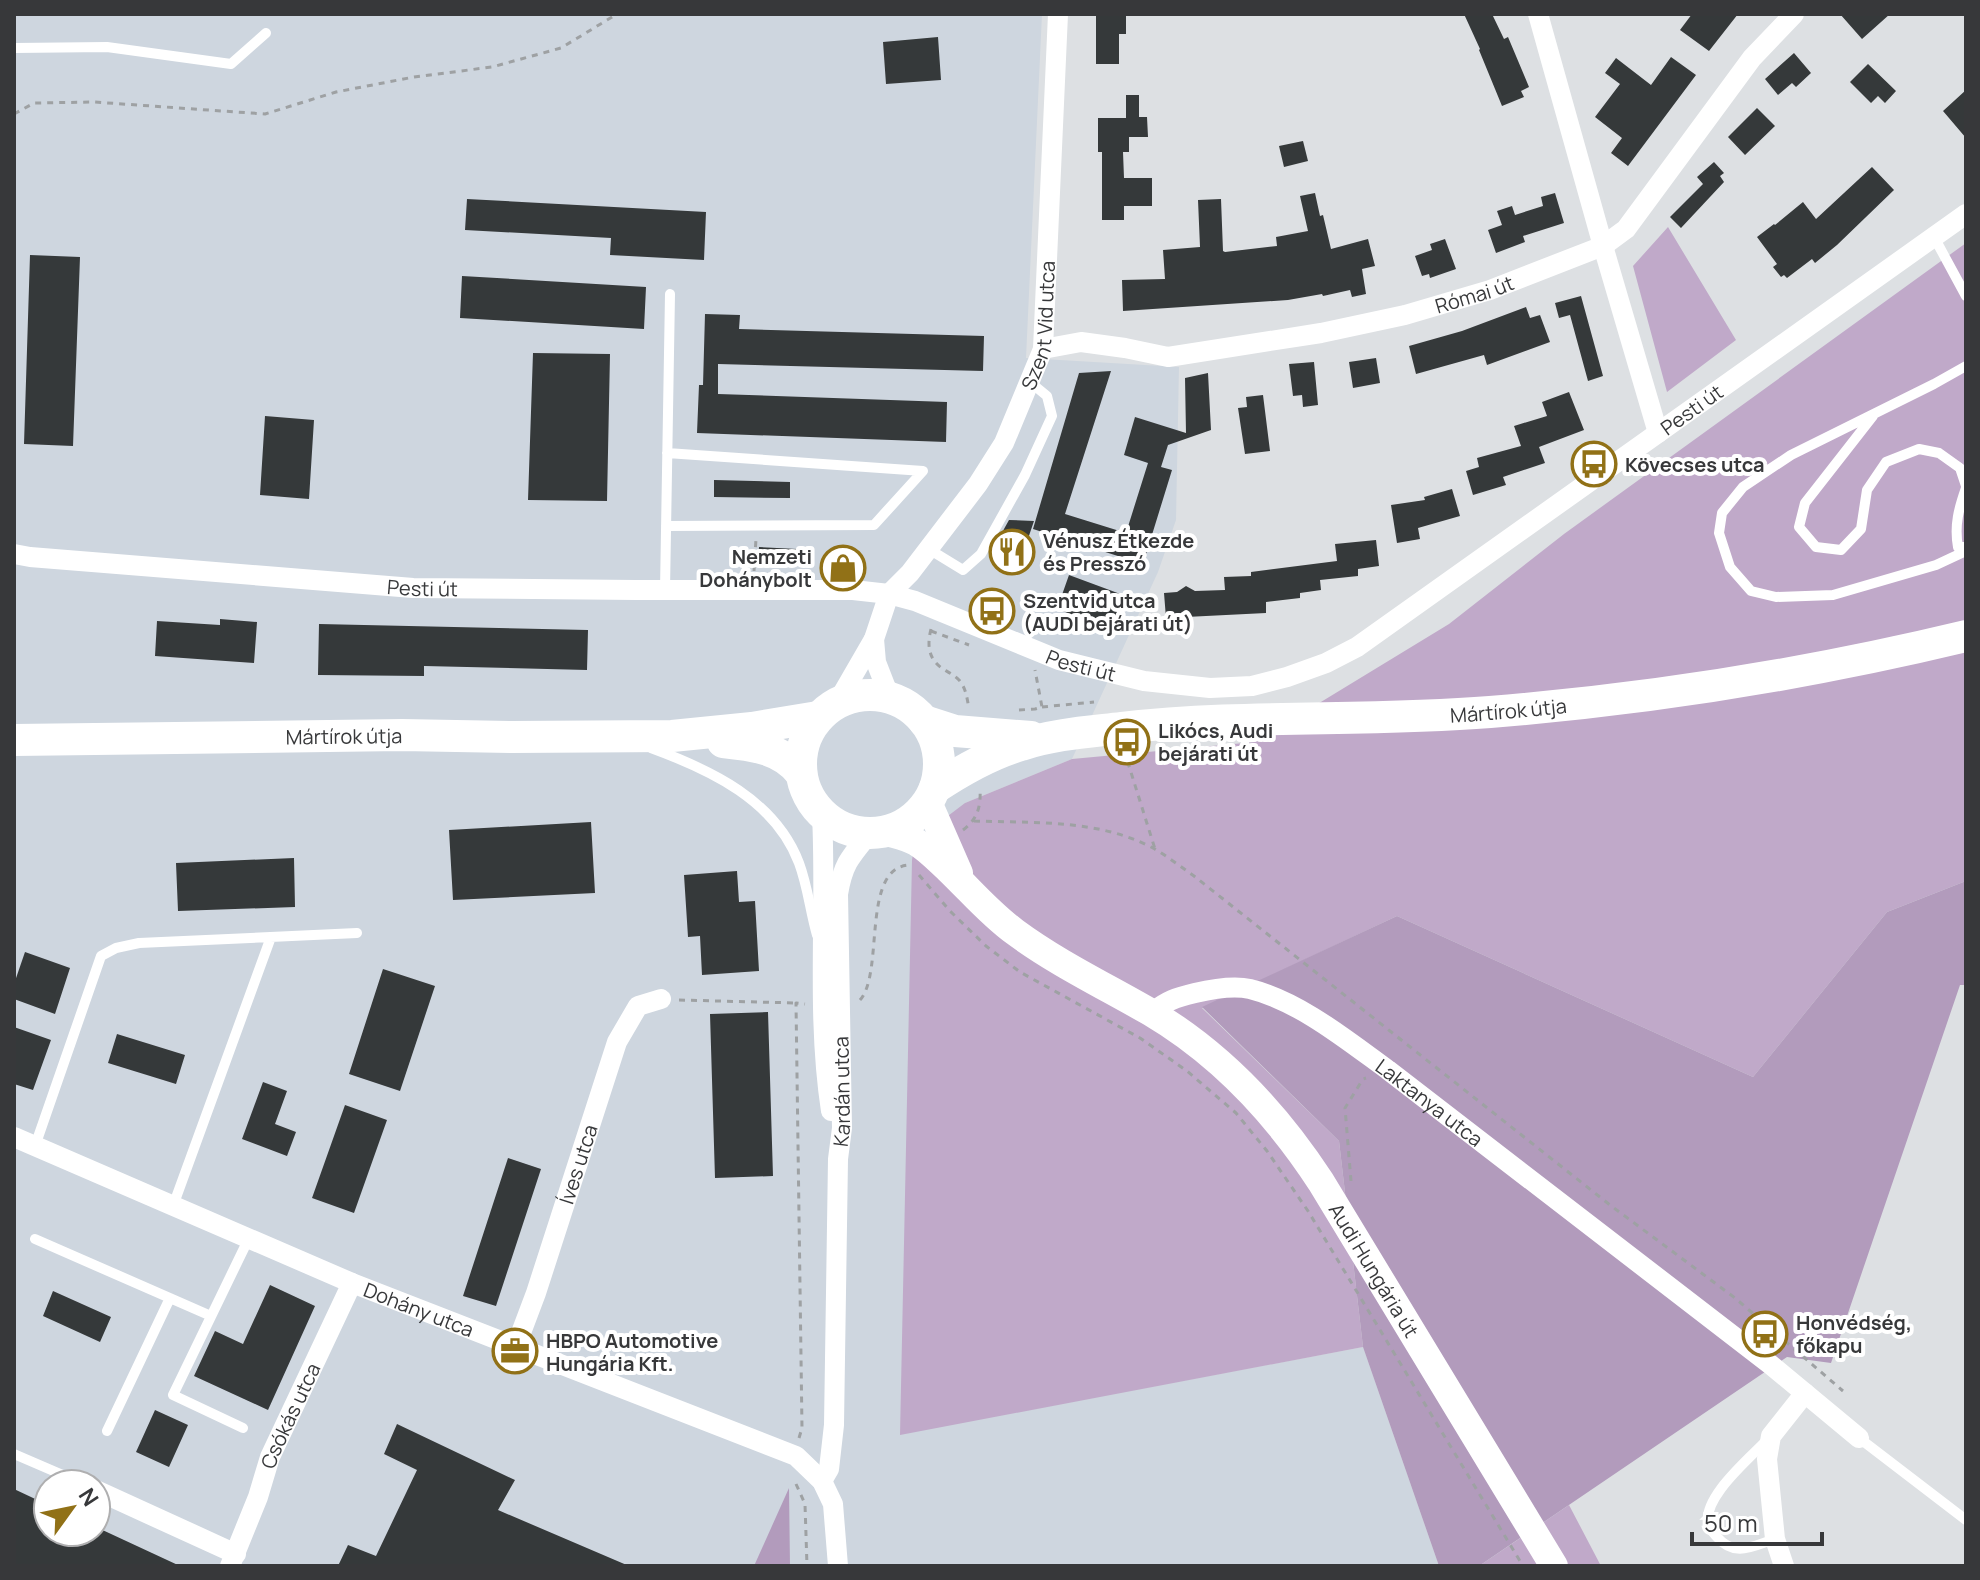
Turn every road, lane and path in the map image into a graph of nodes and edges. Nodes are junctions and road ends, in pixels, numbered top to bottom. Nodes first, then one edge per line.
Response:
1 (617, 14) edge
2 (1058, 14) edge
3 (1538, 14) edge
4 (1794, 14) edge
5 (266, 33) dead end
6 (14, 48) edge
7 (14, 114) edge
8 (1966, 214) edge
9 (1934, 237) junction
10 (1603, 246) junction
11 (670, 294) dead end
12 (1966, 296) edge
13 (1043, 349) junction
14 (1966, 366) edge
15 (1030, 382) junction
16 (1874, 414) junction
17 (1658, 433) junction
18 (667, 453) junction
19 (1966, 487) edge
20 (756, 525) junction
21 (666, 526) junction
22 (927, 548) junction
23 (1966, 549) edge
24 (14, 554) edge
25 (754, 571) dead end
26 (665, 590) junction
27 (889, 594) junction
28 (938, 609) junction
29 (931, 631) junction
30 (1966, 636) edge
31 (874, 639) junction
32 (976, 648) dead end
33 (1035, 670) dead end
34 (890, 698) junction
35 (1094, 702) dead end
36 (828, 710) junction
37 (1009, 710) dead end
38 (924, 721) junction
39 (1044, 722) junction
40 (672, 736) junction
41 (620, 737) junction
42 (14, 740) edge
43 (974, 748) junction
44 (1124, 750) dead end
45 (800, 772) junction
46 (932, 795) junction
47 (822, 815) junction
48 (974, 821) junction
49 (878, 833) junction
50 (938, 847) junction
51 (1155, 849) junction
52 (357, 933) dead end
53 (271, 937) junction
54 (822, 955) junction
55 (661, 999) joint
56 (796, 1003) junction
57 (832, 1005) junction
58 (1146, 1025) junction
59 (1388, 1070) junction
60 (14, 1137) edge
61 (35, 1146) junction
62 (1351, 1181) dead end
63 (173, 1206) junction
64 (249, 1238) junction
65 (35, 1239) dead end
66 (352, 1283) junction
67 (170, 1298) junction
68 (211, 1316) junction
69 (516, 1346) junction
70 (1843, 1391) dead end
71 (1805, 1393) junction
72 (243, 1428) dead end
73 (107, 1431) dead end
74 (1771, 1436) junction
75 (1859, 1438) joint
76 (14, 1454) edge
77 (796, 1456) junction
78 (46, 1468) edge
79 (822, 1481) junction
80 (112, 1499) edge
81 (1966, 1520) edge
82 (1775, 1539) junction
83 (233, 1560) edge
84 (807, 1566) edge
85 (838, 1566) edge
86 (1523, 1566) edge
87 (1554, 1566) edge
88 (1784, 1566) edge

1 - 7 path
2 - 13 street, Szent Vid utca
3 - 10 street
4 - 10 street, Római út
5 - 6 lane
8 - 9 street, Pesti út
9 - 12 lane
9 - 17 street, Pesti út
10 - 13 street, Római út
10 - 17 street
11 - 18 lane
13 - 15 street, Szent Vid utca
14 - 16 lane
15 - 22 street, Szent Vid utca
15 - 22 lane
16 - 19 lane
16 - 23 lane
17 - 28 street, Pesti út
18 - 20 lane
18 - 21 lane
19 - 23 lane
20 - 21 lane
20 - 25 path
21 - 26 lane
22 - 27 street, Szent Vid utca
24 - 26 street, Pesti út
26 - 27 street, Pesti út
27 - 28 street, Pesti út
27 - 31 street
28 - 29 path
29 - 32 path
29 - 43 path
30 - 39 main road, Mártírok útja
31 - 34 street
31 - 36 street
33 - 39 path
34 - 36 main road, Mártírok útja
34 - 38 main road, Mártírok útja
35 - 39 path
36 - 40 main road, Mártírok útja
36 - 45 main road
37 - 39 path
38 - 43 main road, Mártírok útja
38 - 46 main road
39 - 43 main road, Mártírok útja
40 - 41 main road, Mártírok útja
40 - 45 main road, Mártírok útja
41 - 42 main road, Mártírok útja
41 - 54 lane
43 - 46 main road
43 - 48 path
44 - 51 path
45 - 47 main road
46 - 49 main road
46 - 50 street
47 - 49 main road
47 - 54 street, Kardán utca
48 - 50 path
48 - 51 path
49 - 50 street
49 - 57 street, Kardán utca
50 - 57 path
50 - 58 street
51 - 70 path
52 - 53 lane
53 - 61 lane
53 - 63 lane
54 - 57 street, Kardán utca
55 - 56 path
55 - 69 street, Íves utca
56 - 57 path
56 - 77 path
57 - 79 street, Kardán utca
58 - 59 street, Laktanya utca
58 - 86 path
58 - 87 street, Audi Hungária út
59 - 62 path
59 - 71 street, Laktanya utca
60 - 61 street, Dohány utca
61 - 63 street, Dohány utca
63 - 64 street, Dohány utca
64 - 66 street, Dohány utca
64 - 68 lane
65 - 67 lane
66 - 69 street, Dohány utca
66 - 83 street, Csókás utca
67 - 68 lane
67 - 73 lane
68 - 72 lane
69 - 77 street, Dohány utca
71 - 74 street
71 - 75 street, Laktanya utca
74 - 82 street
74 - 82 lane
75 - 81 lane
76 - 78 lane
77 - 79 street, Dohány utca
77 - 84 path
79 - 85 street
80 - 83 street, Csókás utca
82 - 88 street

